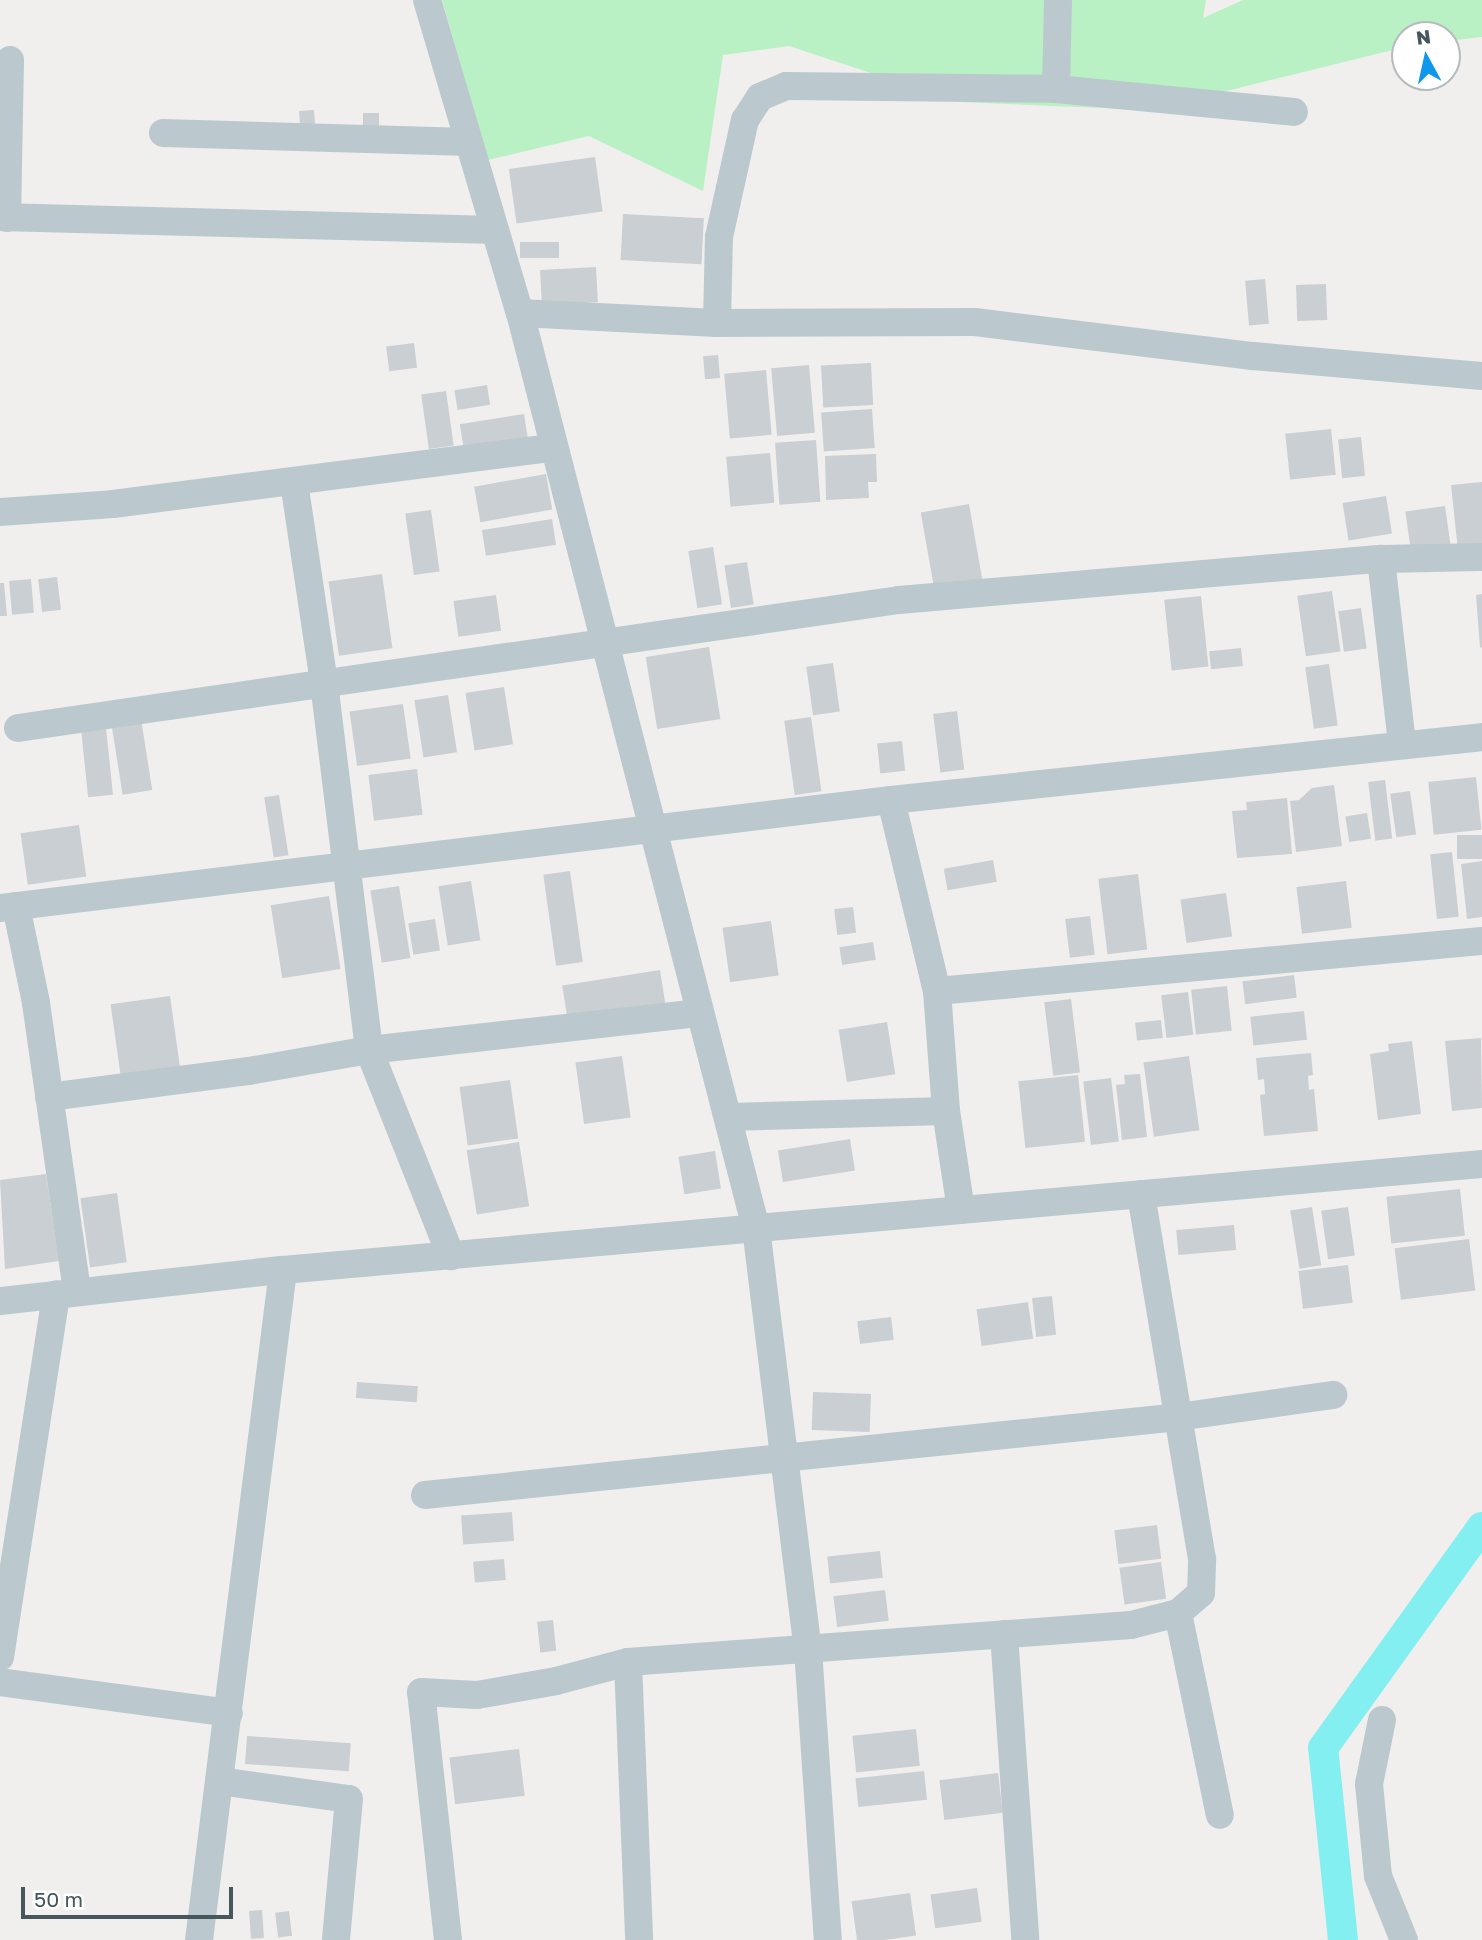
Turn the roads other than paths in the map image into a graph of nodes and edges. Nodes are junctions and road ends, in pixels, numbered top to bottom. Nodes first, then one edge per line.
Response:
1 (427, 0) edge
2 (1058, 0) edge
3 (10, 60) dead end
4 (1056, 89) junction
5 (1294, 112) dead end
6 (163, 133) dead end
7 (469, 142) junction
8 (4, 217) edge
9 (495, 230) junction
10 (520, 313) junction
11 (717, 323) junction
12 (1482, 376) edge
13 (551, 448) junction
14 (294, 482) junction
15 (0, 512) edge
16 (1482, 557) edge
17 (1381, 559) junction
18 (602, 642) junction
19 (324, 683) junction
20 (18, 728) dead end
21 (1482, 737) edge
22 (1402, 743) junction
23 (891, 800) junction
24 (651, 831) junction
25 (345, 864) junction
26 (8, 907) edge
27 (1482, 941) edge
28 (937, 991) junction
29 (700, 1013) junction
30 (369, 1050) junction
31 (49, 1097) junction
32 (946, 1111) junction
33 (729, 1117) junction
34 (1482, 1164) edge
35 (1141, 1194) junction
36 (961, 1210) junction
37 (756, 1228) junction
38 (451, 1256) junction
39 (283, 1270) junction
40 (67, 1292) junction
41 (0, 1301) edge
42 (1334, 1395) dead end
43 (1178, 1417) junction
44 (784, 1459) junction
45 (425, 1495) dead end
46 (1178, 1613) junction
47 (1004, 1634) junction
48 (808, 1649) junction
49 (0, 1657) edge
50 (628, 1662) junction
51 (0, 1682) edge
52 (229, 1713) junction
53 (1382, 1720) dead end
54 (219, 1781) junction
55 (1220, 1815) dead end
56 (1026, 1937) dead end
57 (199, 1940) edge
58 (336, 1940) edge
59 (448, 1940) edge
60 (639, 1940) edge
61 (828, 1940) edge
62 (1404, 1940) edge

1 - 7 street
2 - 4 street
3 - 8 street
4 - 5 street
4 - 11 street
6 - 7 street
7 - 9 street
8 - 9 street
9 - 10 street
10 - 11 street
10 - 13 street
11 - 12 street
13 - 14 street
13 - 18 street
14 - 15 street
14 - 19 street
16 - 17 street
17 - 18 street
17 - 22 street
18 - 19 street
18 - 24 street
19 - 20 street
19 - 25 street
21 - 22 street
22 - 23 street
23 - 24 street
23 - 28 street
24 - 25 street
24 - 29 street
25 - 26 street
25 - 30 street
26 - 31 street
27 - 28 street
28 - 32 street
29 - 30 street
29 - 33 street
30 - 31 street
30 - 38 street
31 - 40 street
32 - 33 street
32 - 36 street
33 - 37 street
34 - 35 street
35 - 36 street
35 - 43 street
36 - 37 street
37 - 38 street
37 - 44 street
38 - 39 street
39 - 40 street
39 - 52 street
40 - 41 street
40 - 49 street
42 - 43 street
43 - 44 street
43 - 46 street
44 - 45 street
44 - 48 street
46 - 47 street
46 - 55 street
47 - 48 street
47 - 56 street
48 - 50 street
48 - 61 street
50 - 59 street
50 - 60 street
51 - 52 street
52 - 54 street
53 - 62 street
54 - 57 street
54 - 58 street

